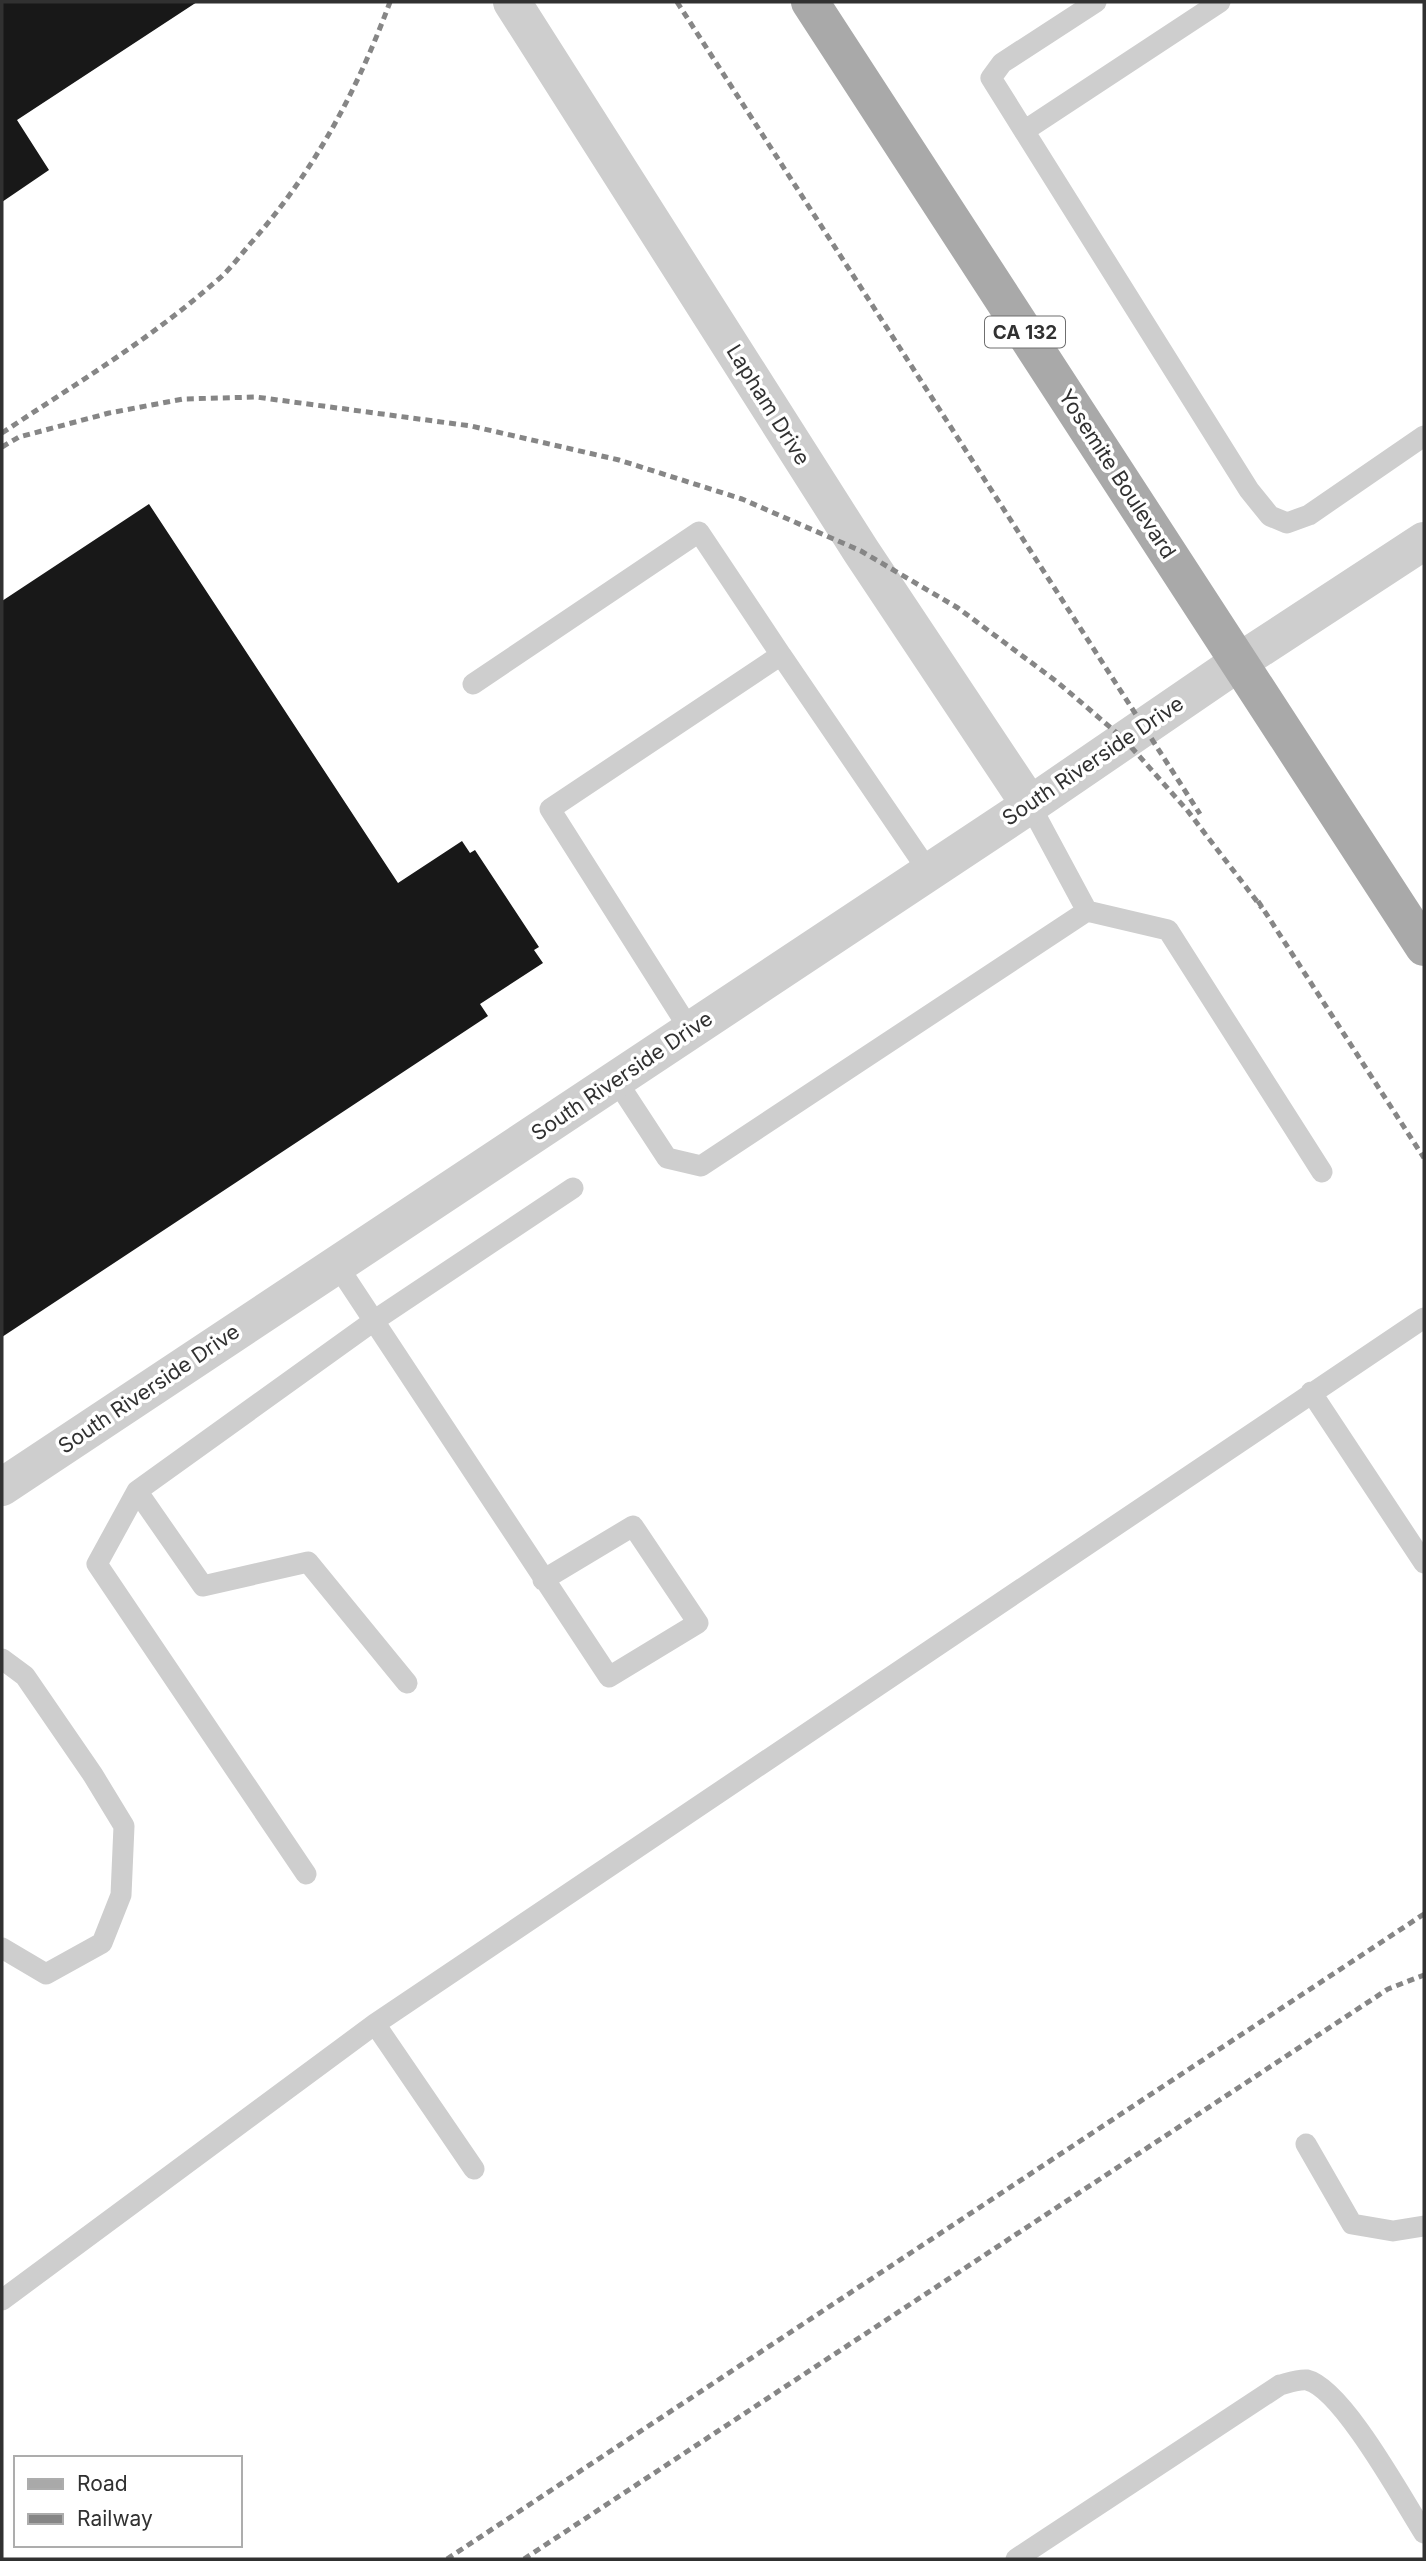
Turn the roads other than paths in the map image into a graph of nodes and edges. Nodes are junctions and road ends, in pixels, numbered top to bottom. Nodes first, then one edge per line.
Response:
1 (512, 2) edge
2 (810, 2) edge
3 (1096, 2) edge
4 (1220, 2) edge
5 (1024, 131) junction
6 (1424, 436) edge
7 (1424, 541) edge
8 (781, 655) junction
9 (1239, 662) junction
10 (473, 684) dead end
11 (1030, 805) junction
12 (929, 872) junction
13 (1087, 911) junction
14 (1424, 947) edge
15 (690, 1030) junction
16 (616, 1080) junction
17 (1322, 1172) dead end
18 (573, 1188) dead end
19 (337, 1265) junction
20 (1424, 1318) edge
21 (375, 1321) junction
22 (1311, 1392) junction
23 (2, 1487) edge
24 (137, 1491) junction
25 (1424, 1563) edge
26 (543, 1580) junction
27 (2, 1659) edge
28 (407, 1683) dead end
29 (306, 1874) dead end
30 (2, 1948) edge
31 (375, 2024) junction
32 (1306, 2144) dead end
33 (474, 2169) dead end
34 (1424, 2226) edge
35 (2, 2300) edge
36 (1424, 2533) edge
37 (1016, 2559) edge

1 - 11 street, Lapham Drive
2 - 9 main road, Yosemite Boulevard / CA 132
3 - 5 lane
4 - 5 lane
5 - 6 lane
7 - 9 street, South Riverside Drive
8 - 10 lane
8 - 12 lane
8 - 15 lane
9 - 11 street, South Riverside Drive
9 - 14 main road, Yosemite Boulevard / CA 132
11 - 12 street, South Riverside Drive
11 - 13 lane
12 - 15 street, South Riverside Drive
13 - 16 lane
13 - 17 lane
15 - 16 street, South Riverside Drive
16 - 19 street, South Riverside Drive
18 - 21 lane
19 - 21 lane
19 - 23 street, South Riverside Drive
20 - 22 lane
21 - 24 lane
21 - 26 lane
22 - 25 lane
22 - 31 lane
24 - 28 lane
24 - 29 lane
26 - 26 lane
27 - 30 lane
31 - 33 lane
31 - 35 lane
32 - 34 lane
36 - 37 lane

